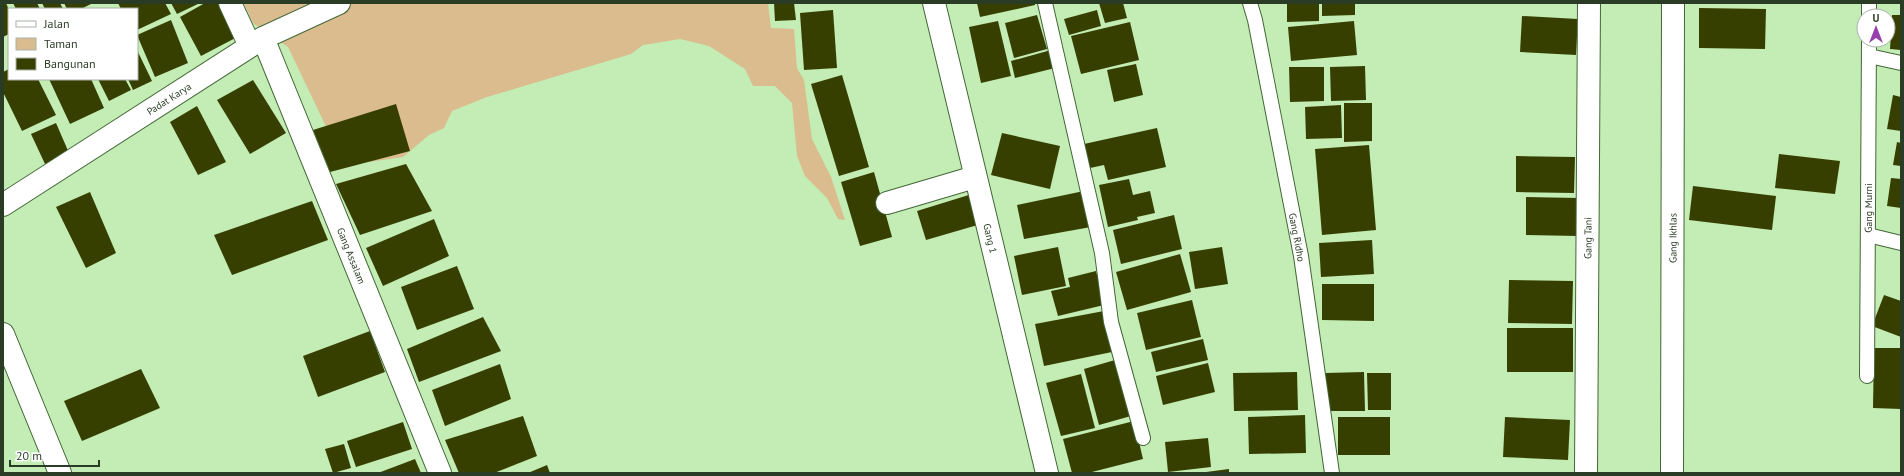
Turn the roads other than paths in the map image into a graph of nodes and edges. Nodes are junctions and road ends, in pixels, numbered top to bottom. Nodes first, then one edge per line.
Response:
1 (230, 3) edge
2 (339, 3) edge
3 (934, 3) edge
4 (1044, 3) edge
5 (1250, 3) edge
6 (1589, 3) edge
7 (1674, 3) edge
8 (256, 42) junction
9 (1868, 48) edge
10 (1868, 56) junction
11 (1901, 63) edge
12 (975, 177) junction
13 (887, 203) dead end
14 (3, 205) edge
15 (1868, 235) junction
16 (1901, 243) edge
17 (3, 334) edge
18 (1867, 376) dead end
19 (1143, 438) dead end
20 (60, 473) edge
21 (440, 473) edge
22 (1047, 473) edge
23 (1332, 473) edge
24 (1586, 473) edge
25 (1672, 473) edge

1 - 8 street, Gang Assalam
2 - 8 street, Padat Karya
3 - 12 street, Gang 1
4 - 19 lane
5 - 23 lane, Gang Ridho
6 - 24 street, Gang Tani
7 - 25 street, Gang Ikhlas
8 - 14 street, Padat Karya
8 - 21 street, Gang Assalam
9 - 10 lane, Gang Murni
10 - 11 lane
10 - 15 lane, Gang Murni
12 - 13 street
12 - 22 street, Gang 1
15 - 16 lane
15 - 18 lane, Gang Murni
17 - 20 street

